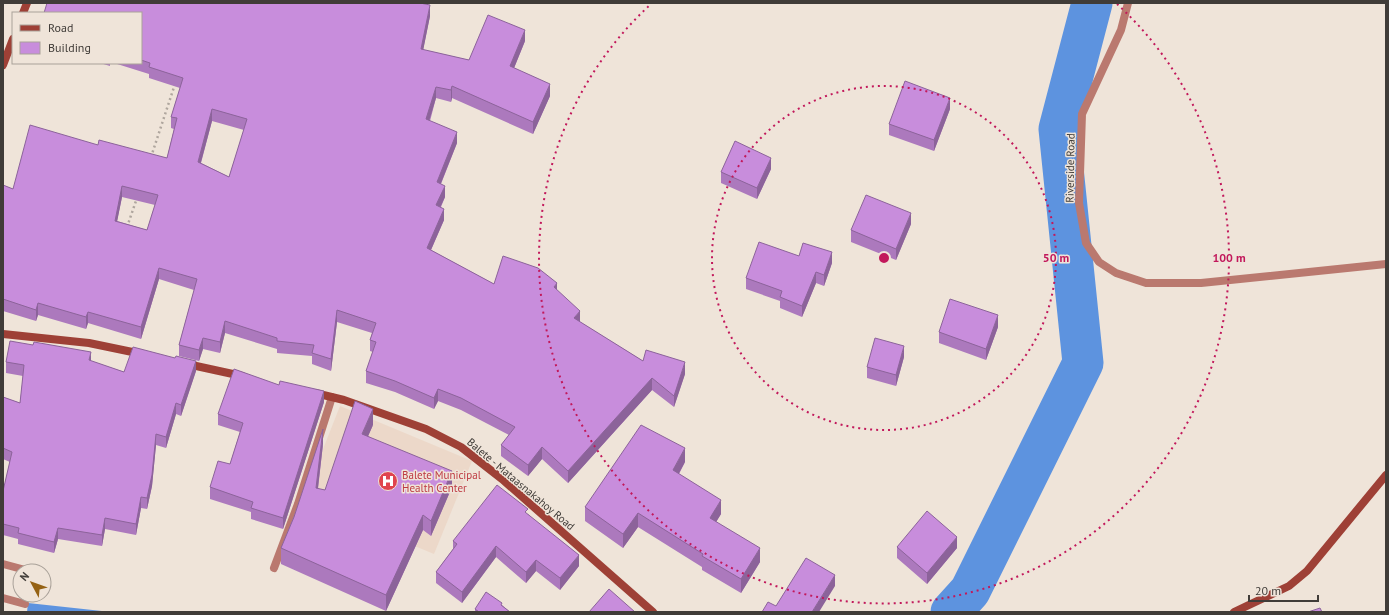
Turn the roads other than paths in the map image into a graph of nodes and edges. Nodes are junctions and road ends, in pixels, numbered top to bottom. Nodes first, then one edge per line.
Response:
1 (1128, 3) edge
2 (12, 42) edge
3 (3, 65) edge
4 (1386, 264) edge
5 (3, 334) edge
6 (147, 355) edge
7 (177, 361) edge
8 (247, 378) edge
9 (309, 392) edge
10 (332, 397) junction
11 (1386, 475) edge
12 (274, 568) dead end
13 (3, 598) edge
14 (24, 604) dead end
15 (653, 612) edge
16 (1234, 612) edge

1 - 4 street, Riverside Road
2 - 3 main road
5 - 6 main road
7 - 8 main road
9 - 10 main road, Balete - Mataasnakahoy Road
10 - 12 street
10 - 15 main road, Balete - Mataasnakahoy Road
11 - 16 main road
13 - 14 street

